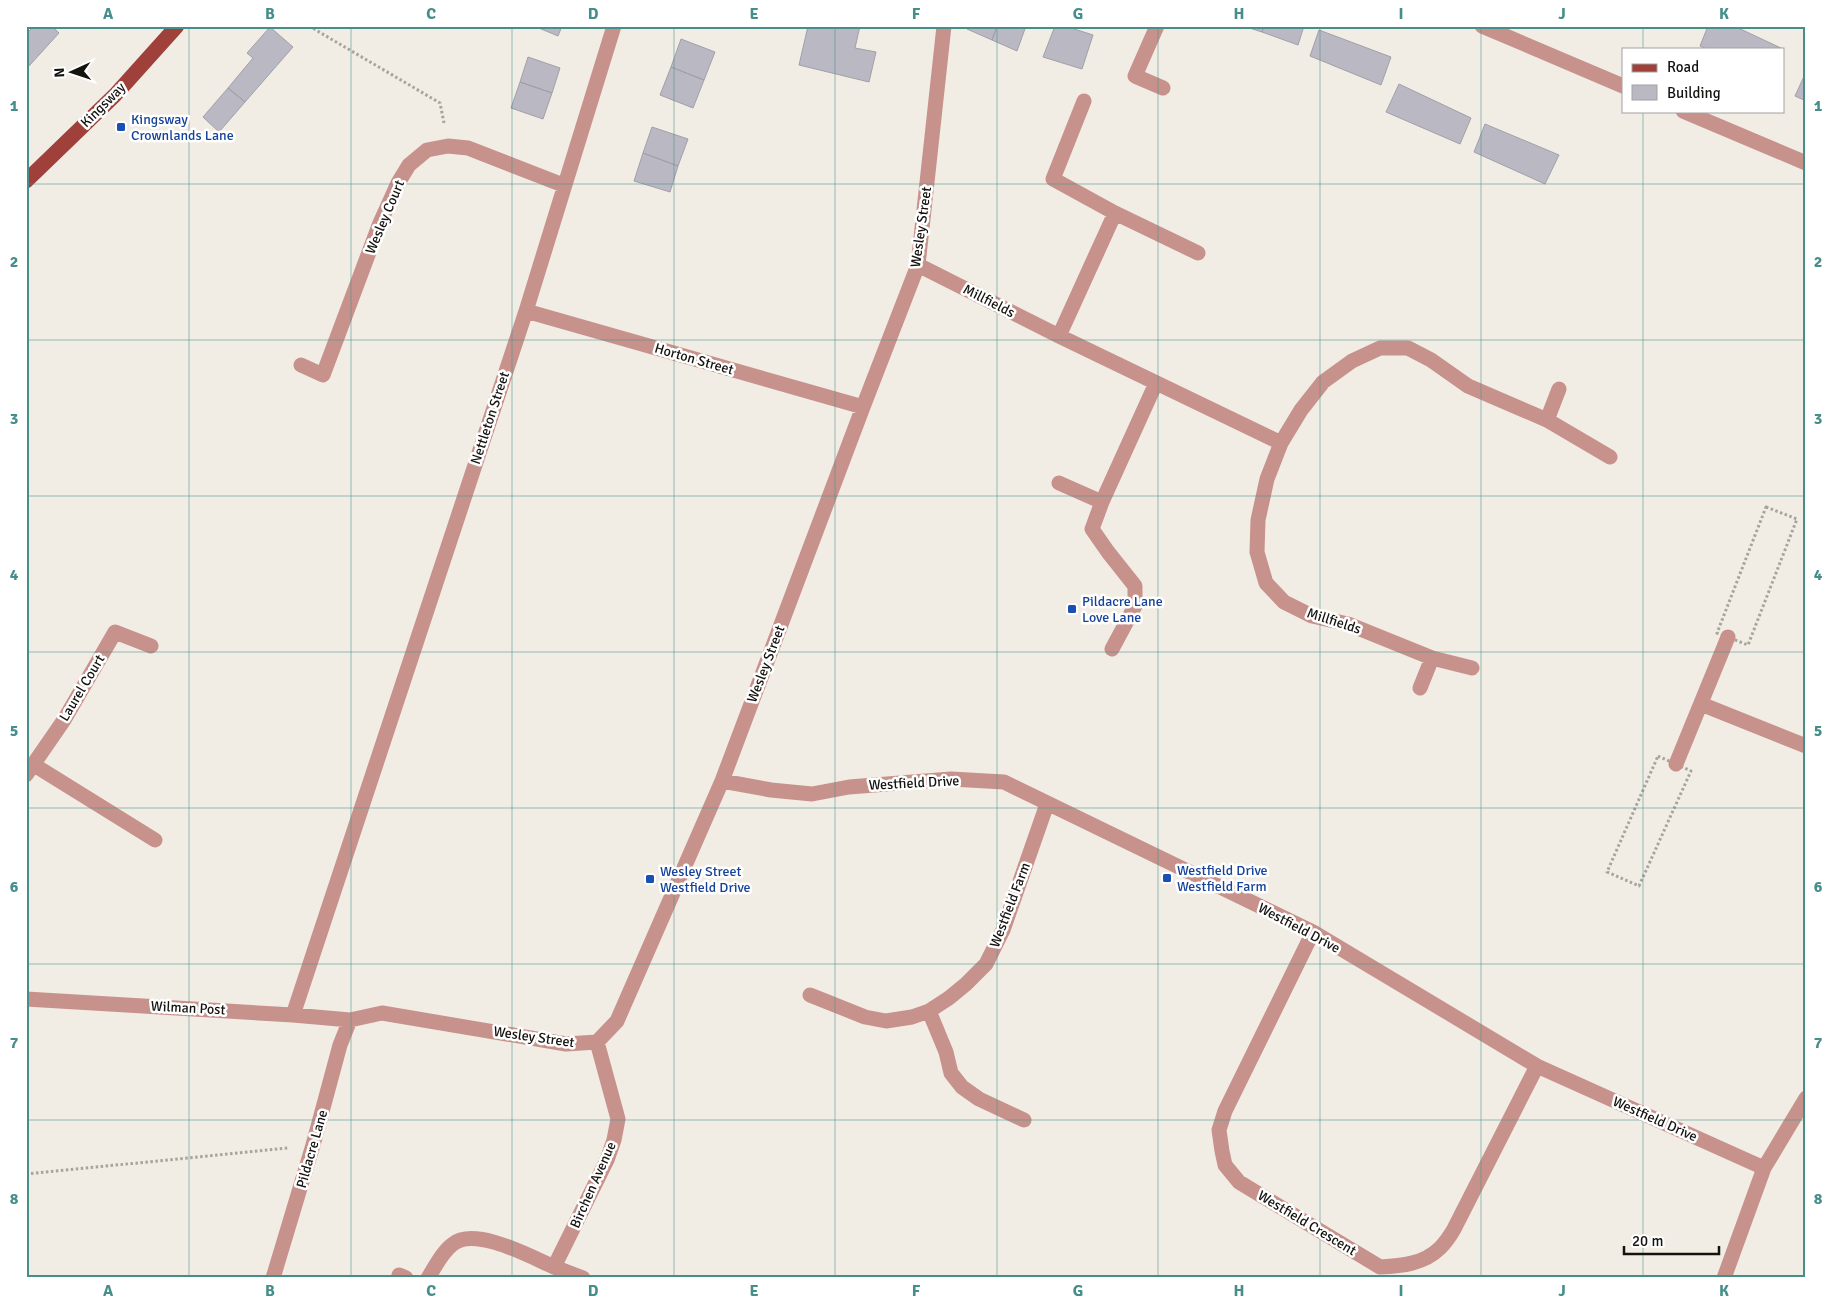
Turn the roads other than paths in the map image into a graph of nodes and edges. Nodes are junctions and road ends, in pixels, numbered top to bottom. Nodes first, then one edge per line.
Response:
1 (177, 26) edge
2 (614, 26) edge
3 (944, 26) edge
4 (1157, 26) edge
5 (1482, 26) edge
6 (1622, 86) edge
7 (1163, 88) dead end
8 (1084, 101) dead end
9 (1685, 112) edge
10 (1806, 163) edge
11 (26, 181) edge
12 (564, 186) junction
13 (1115, 212) junction
14 (1198, 253) dead end
15 (918, 265) junction
16 (526, 311) junction
17 (1059, 336) junction
18 (301, 365) dead end
19 (1156, 383) junction
20 (1558, 389) dead end
21 (863, 407) junction
22 (1548, 420) junction
23 (1281, 443) junction
24 (1610, 457) dead end
25 (1059, 483) dead end
26 (1102, 502) junction
27 (1728, 637) road end
28 (151, 646) dead end
29 (1112, 648) dead end
30 (1432, 658) junction
31 (1472, 668) dead end
32 (1420, 688) dead end
33 (1701, 704) junction
34 (1806, 746) edge
35 (1676, 764) road end
36 (30, 770) edge
37 (722, 781) junction
38 (1048, 804) junction
39 (155, 840) dead end
40 (1313, 932) junction
41 (810, 995) dead end
42 (26, 999) edge
43 (929, 1011) junction
44 (293, 1015) junction
45 (350, 1020) junction
46 (597, 1042) junction
47 (1537, 1066) junction
48 (1806, 1098) edge
49 (1024, 1120) dead end
50 (1764, 1168) junction
51 (554, 1266) junction
52 (273, 1278) edge
53 (428, 1278) edge
54 (583, 1278) edge
55 (1724, 1278) edge

1 - 11 main road, Kingsway
2 - 12 street, Nettleton Street
3 - 15 street, Wesley Street
4 - 7 street
5 - 6 street
8 - 13 street
9 - 10 street
12 - 16 street, Nettleton Street
12 - 18 street, Wesley Court
13 - 14 street
13 - 17 street
15 - 17 street, Millfields
15 - 21 street, Wesley Street
16 - 21 street, Horton Street
16 - 44 street, Nettleton Street
17 - 19 street, Millfields
19 - 23 street, Millfields
19 - 26 street
20 - 22 street
21 - 37 street, Wesley Street
22 - 23 street, Millfields
22 - 24 street, Millfields
23 - 30 street, Millfields
25 - 26 street
26 - 29 street
27 - 33 street
28 - 36 street, Laurel Court
30 - 31 street, Millfields
30 - 32 street
33 - 34 street
33 - 35 street
36 - 39 street
37 - 38 street, Westfield Drive
37 - 46 street, Wesley Street
38 - 40 street, Westfield Drive
38 - 43 street, Westfield Farm
40 - 47 street, Westfield Drive
40 - 47 street, Westfield Crescent
41 - 43 street, Westfield Farm
42 - 44 street, Wilman Post
43 - 49 street
44 - 45 street, Wilman Post
45 - 46 street, Wesley Street
45 - 52 street, Pildacre Lane
46 - 51 street, Birchen Avenue
47 - 50 street, Westfield Drive
48 - 50 street
50 - 55 street
51 - 53 street
51 - 54 street

